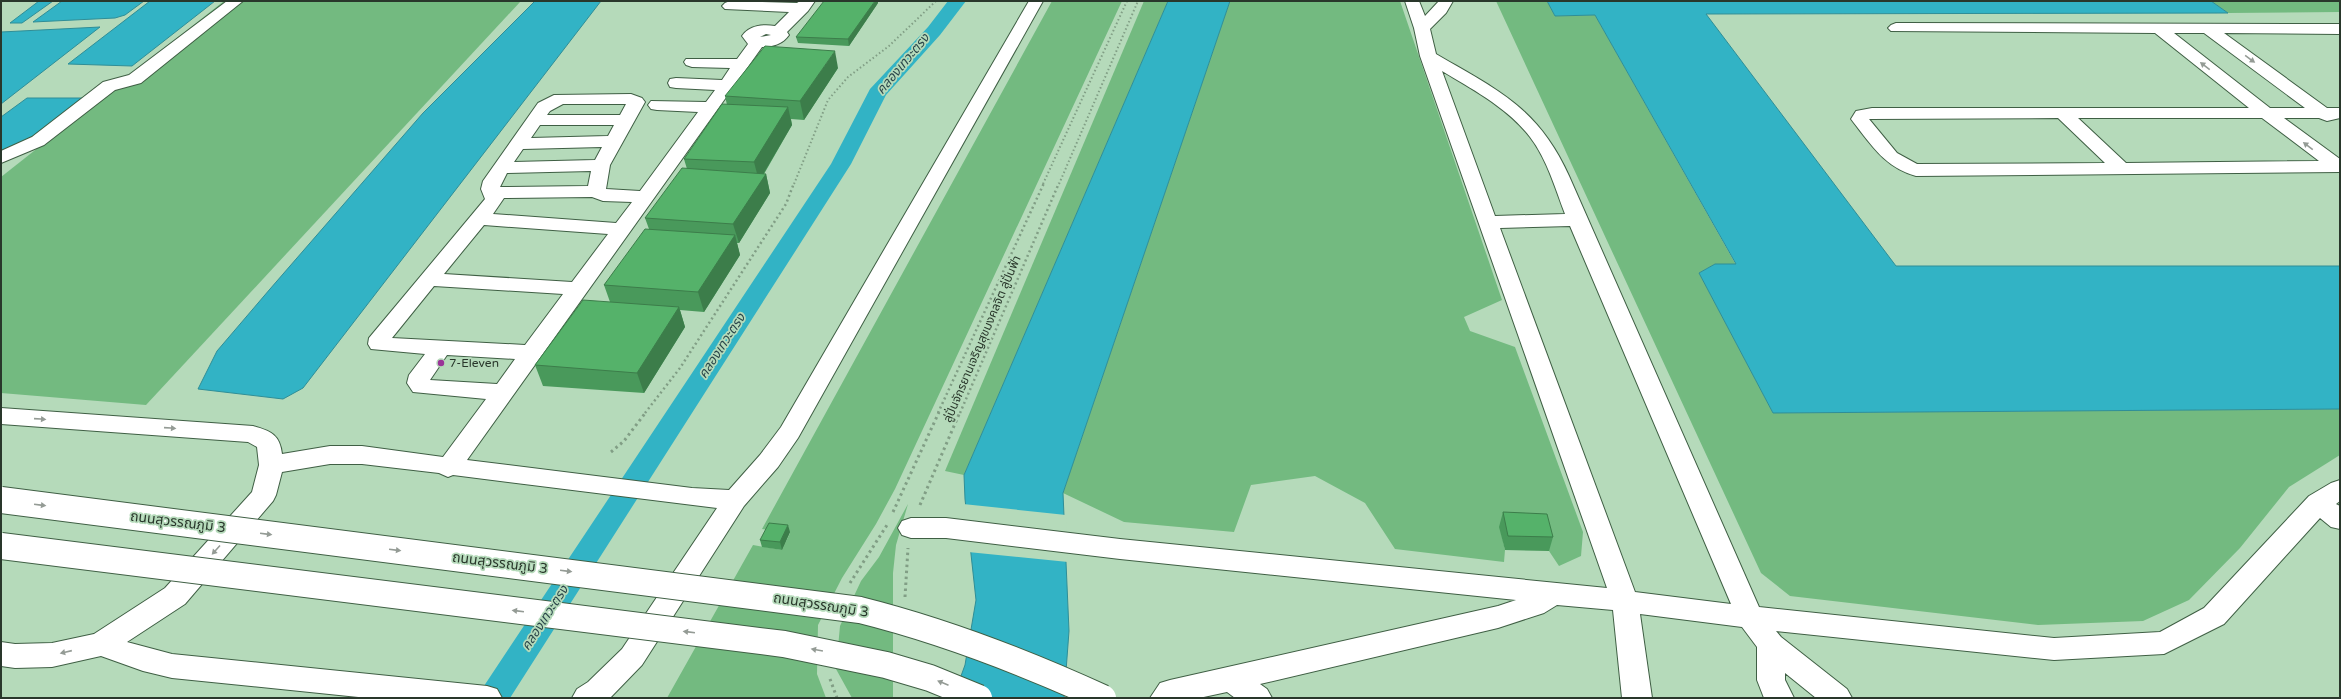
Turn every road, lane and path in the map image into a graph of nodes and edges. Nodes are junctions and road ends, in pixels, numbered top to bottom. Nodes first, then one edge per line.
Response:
1 (236, 1) edge
2 (936, 1) edge
3 (1036, 1) edge
4 (1127, 1) edge
5 (1138, 1) edge
6 (1412, 1) edge
7 (1446, 1) edge
8 (805, 4) edge
9 (730, 6) dead end
10 (1422, 28) junction
11 (1896, 28) dead end
12 (2158, 28) junction
13 (2207, 28) junction
14 (2340, 29) edge
15 (1428, 56) junction
16 (692, 62) dead end
17 (743, 64) junction
18 (676, 83) dead end
19 (727, 85) junction
20 (657, 105) dead end
21 (711, 107) junction
22 (2062, 113) junction
23 (2266, 113) junction
24 (2332, 114) edge
25 (2340, 125) edge
26 (614, 141) junction
27 (518, 144) junction
28 (1, 158) edge
29 (601, 165) junction
30 (2339, 167) edge
31 (502, 168) junction
32 (2121, 168) junction
33 (596, 191) junction
34 (493, 193) junction
35 (646, 197) junction
36 (478, 219) junction
37 (1577, 220) junction
38 (1488, 222) junction
39 (622, 229) junction
40 (429, 279) junction
41 (578, 289) junction
42 (441, 348) junction
43 (532, 353) junction
44 (503, 392) junction
45 (1, 416) edge
46 (611, 452) dead end
47 (271, 465) junction
48 (448, 468) junction
49 (2329, 496) edge
50 (1, 500) edge
51 (735, 500) junction
52 (2340, 520) edge
53 (898, 521) junction
54 (1, 546) edge
55 (849, 585) dead end
56 (1553, 594) junction
57 (1625, 601) junction
58 (905, 604) dead end
59 (1750, 617) junction
60 (102, 644) junction
61 (1771, 645) junction
62 (1, 654) edge
63 (829, 678) dead end
64 (1231, 679) junction
65 (474, 696) edge
66 (587, 698) edge
67 (837, 698) edge
68 (979, 698) edge
69 (1103, 698) edge
70 (1165, 698) edge
71 (1257, 698) edge
72 (1637, 698) edge
73 (1779, 698) edge
74 (1837, 698) edge

1 - 28 street
2 - 46 path
3 - 51 street
4 - 53 path
5 - 53 path, ลู่ปั่นจักรยานเจริญสุขมงคลจิต ลู่ปั่นฟ้า
6 - 10 street
7 - 10 street
8 - 9 street
8 - 17 street
10 - 15 street
11 - 12 street
12 - 13 street
23 -> 12 street
13 - 14 street
13 -> 24 street
15 - 37 street
15 - 38 street
16 - 17 street
17 - 19 street
18 - 19 street
19 - 21 street
20 - 21 street
21 - 35 street
22 - 23 street
22 - 32 street
22 - 32 street
23 - 24 street
30 -> 23 street
24 - 25 street
26 - 27 street
26 - 27 street
26 - 29 street
27 - 31 street
29 - 31 street
29 - 33 street
30 - 32 street
31 - 34 street
33 - 34 street
33 - 35 street
34 - 36 street
35 - 39 street
36 - 39 street
36 - 40 street
37 - 38 street
37 - 59 street
38 - 57 street
39 - 41 street
40 - 41 street
40 - 42 street
41 - 43 street
42 - 43 street
42 - 44 street
43 - 44 street
44 - 48 street
45 -> 47 street
47 - 48 street
47 -> 60 street
48 - 51 street
49 - 52 street
49 - 59 street
50 -> 69 street, ถนนสุวรรณภูมิ 3, bridge
51 - 66 street
53 - 55 path
53 - 56 street
53 - 58 path, ลู่ปั่นจักรยานเจริญสุขมงคลจิต ลู่ปั่นฟ้า
68 -> 54 street, bridge
56 - 57 street
56 - 64 street
57 - 59 street
57 - 72 street
59 - 61 street
60 -> 62 street
60 - 65 street
61 - 73 street
61 - 74 street
63 - 67 path
64 - 70 street
64 - 71 street

